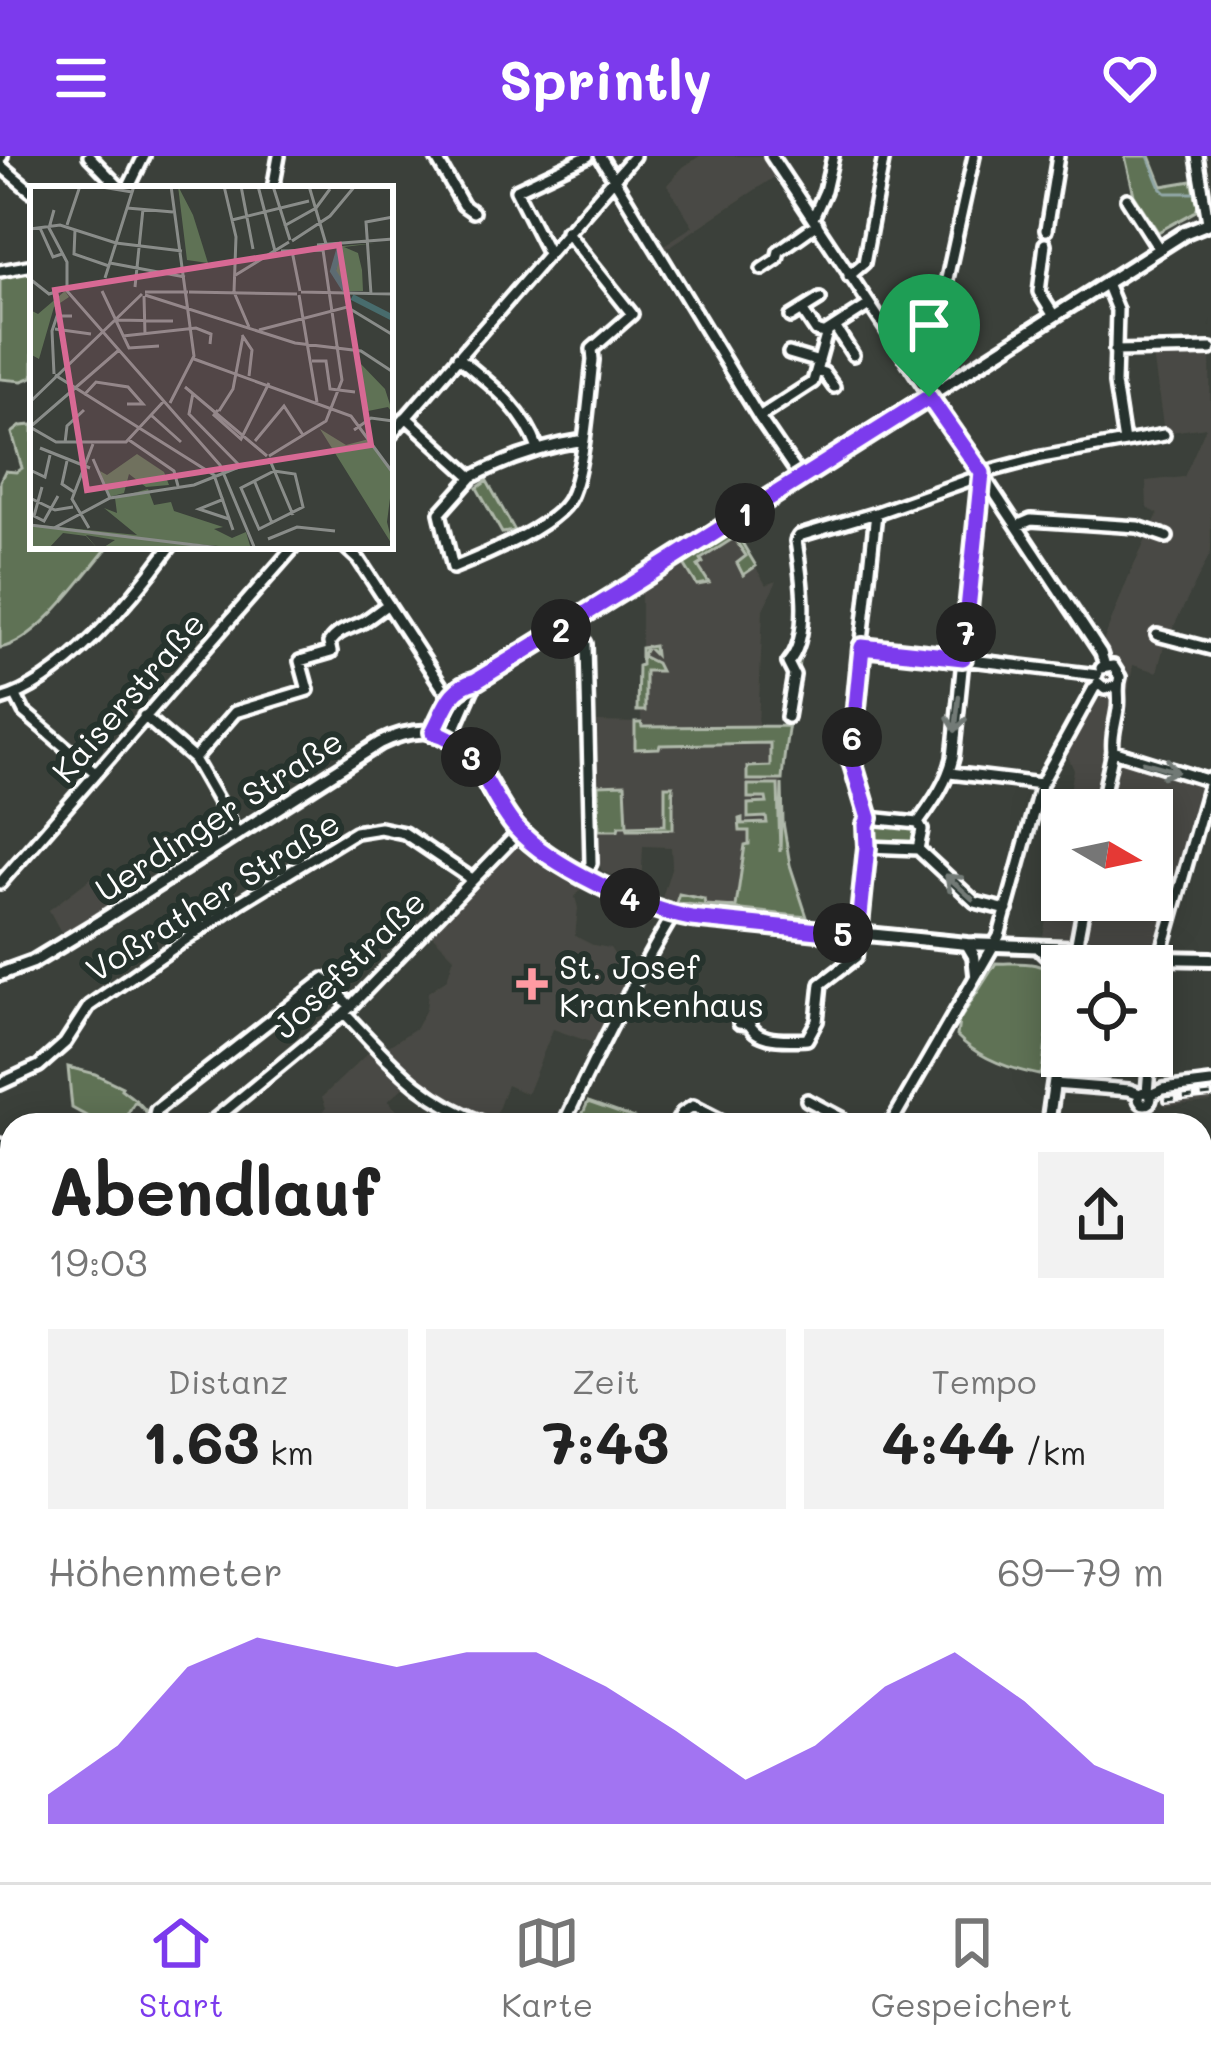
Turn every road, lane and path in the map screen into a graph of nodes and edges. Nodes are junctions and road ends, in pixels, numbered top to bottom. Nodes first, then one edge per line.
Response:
1 (89, 156) edge
2 (144, 156) edge
3 (279, 156) edge
4 (435, 156) edge
5 (588, 156) edge
6 (600, 156) edge
7 (634, 156) edge
8 (771, 156) edge
9 (833, 156) edge
10 (884, 156) edge
11 (974, 156) edge
12 (1058, 156) edge
13 (1196, 156) edge
14 (1, 160) edge
15 (614, 179) junction
16 (121, 186) edge
17 (126, 186) edge
18 (274, 186) edge
19 (30, 190) edge
20 (1127, 199) dead end
21 (473, 212) dead end
22 (815, 221) junction
23 (1210, 222) edge
24 (568, 228) junction
25 (1046, 230) dead end
26 (1045, 244) dead end
27 (1159, 249) junction
28 (548, 253) junction
29 (30, 266) edge
30 (762, 269) dead end
31 (0, 271) edge
32 (849, 276) junction
33 (1106, 283) junction
34 (820, 298) dead end
35 (869, 305) junction
36 (802, 310) junction
37 (1054, 316) junction
38 (791, 317) dead end
39 (918, 325) dead end
40 (831, 330) junction
41 (1211, 349) edge
42 (1115, 351) junction
43 (789, 353) dead end
44 (853, 355) dead end
45 (458, 357) junction
46 (818, 366) junction
47 (834, 387) dead end
48 (929, 397) junction
49 (759, 417) junction
50 (406, 418) junction
51 (393, 433) edge
52 (1164, 435) dead end
53 (584, 440) junction
54 (1124, 442) junction
55 (538, 449) junction
56 (982, 473) junction
57 (472, 477) junction
58 (800, 477) junction
59 (876, 513) junction
60 (1017, 526) junction
61 (1168, 537) dead end
62 (169, 549) edge
63 (292, 549) edge
64 (347, 549) edge
65 (388, 604) junction
66 (574, 621) junction
67 (1157, 635) dead end
68 (862, 647) junction
69 (1211, 649) edge
70 (963, 658) junction
71 (1100, 675) junction
72 (476, 681) junction
73 (1116, 686) junction
74 (451, 694) junction
75 (16, 695) junction
76 (466, 698) junction
77 (0, 700) edge
78 (144, 716) junction
79 (787, 717) dead end
80 (433, 732) junction
81 (450, 738) junction
82 (1113, 752) junction
83 (194, 758) junction
84 (96, 773) junction
85 (950, 773) junction
86 (1211, 779) edge
87 (1041, 784) junction
88 (1105, 789) edge
89 (1206, 813) edge
90 (869, 818) junction
91 (918, 823) junction
92 (519, 832) junction
93 (237, 834) junction
94 (867, 847) junction
95 (918, 849) junction
96 (585, 875) junction
97 (472, 879) junction
98 (0, 883) edge
99 (1007, 910) junction
100 (673, 915) junction
101 (858, 935) junction
102 (967, 944) junction
103 (1166, 945) edge
104 (994, 946) junction
105 (1037, 947) junction
106 (1041, 947) edge
107 (1041, 951) edge
108 (1173, 958) edge
109 (1211, 959) edge
110 (0, 974) edge
111 (976, 974) junction
112 (347, 1010) junction
113 (748, 1024) dead end
114 (1055, 1077) edge
115 (1148, 1077) edge
116 (1211, 1083) edge
117 (0, 1084) edge
118 (1054, 1084) junction
119 (1146, 1094) junction
120 (807, 1100) dead end
121 (156, 1113) edge
122 (223, 1113) edge
123 (451, 1113) edge
124 (569, 1113) edge
125 (828, 1113) edge
126 (897, 1113) edge
127 (1050, 1113) edge

1 - 16 street
2 - 17 street
3 - 18 street
4 - 21 street
5 - 28 street
6 - 15 street
7 - 15 street
8 - 22 street
9 - 22 street
10 - 32 street
11 - 39 street
12 - 25 street
13 - 23 street
14 - 19 street
15 - 24 street
15 - 49 street
20 - 27 street
22 - 30 street
22 - 32 street
23 - 27 main road
24 - 28 street
24 - 53 street
26 - 37 street
27 - 33 main road
28 - 45 street
29 - 31 street
32 - 35 street
33 - 37 main road
33 - 42 street
34 - 36 street
35 - 40 street
35 - 48 street
36 - 38 street
36 - 40 street
37 - 48 main road
40 - 44 street
40 - 46 street
41 - 42 street
42 - 54 street
43 - 46 street
45 - 50 street
45 - 55 street
46 - 47 street
46 - 49 street
48 - 56 street
48 - 58 main road
49 - 58 street
50 - 51 street
50 - 57 street
52 - 54 street
53 - 55 street
53 - 57 street
54 - 56 street
55 - 57 street
56 - 59 street
56 - 60 street
56 - 70 street
58 - 66 main road
59 - 68 street
59 - 79 street
60 - 61 street
60 - 71 street
62 - 75 street
63 - 78 street, Kaiserstraße
64 - 65 street
65 - 74 street
65 - 83 street
66 - 72 main road
66 - 96 street
67 - 69 street
68 - 70 street
68 - 90 street
70 - 71 street
70 -> 85 street
71 - 73 street
71 - 73 street
71 - 87 street
72 - 74 main road
72 - 76 main road
73 - 82 street
74 - 76 main road
74 - 80 main road
75 - 77 street
75 - 84 street
76 - 81 main road
78 - 83 street
78 - 84 street, Kaiserstraße
80 - 81 main road
80 - 93 main road, Uerdinger Straße
81 - 92 main road
82 -> 86 street
82 - 88 street
83 - 93 street
84 - 98 street, Kaiserstraße
85 - 87 street
85 - 91 street
86 - 89 street
87 - 99 street
89 - 103 street
90 - 91 street
90 - 94 street
91 - 95 street
92 - 96 main road
92 - 97 street, Josefstraße
93 - 110 main road, Uerdinger Straße
94 - 95 street
94 - 101 street
99 -> 95 street
96 - 100 main road
97 - 112 street, Josefstraße
97 - 117 street, Voßrather Straße
99 - 104 street
100 - 101 main road
100 - 124 street
101 - 102 main road
101 - 113 street
102 - 104 main road
102 - 111 main road
104 - 105 main road
104 - 111 street
105 - 106 main road
105 - 107 main road
108 - 109 main road
111 - 126 street
112 - 121 street
112 - 122 street, Josefstraße
112 - 123 street
114 - 118 main road
115 - 119 street
116 - 119 street
118 - 119 street
118 - 127 main road
120 - 125 street

